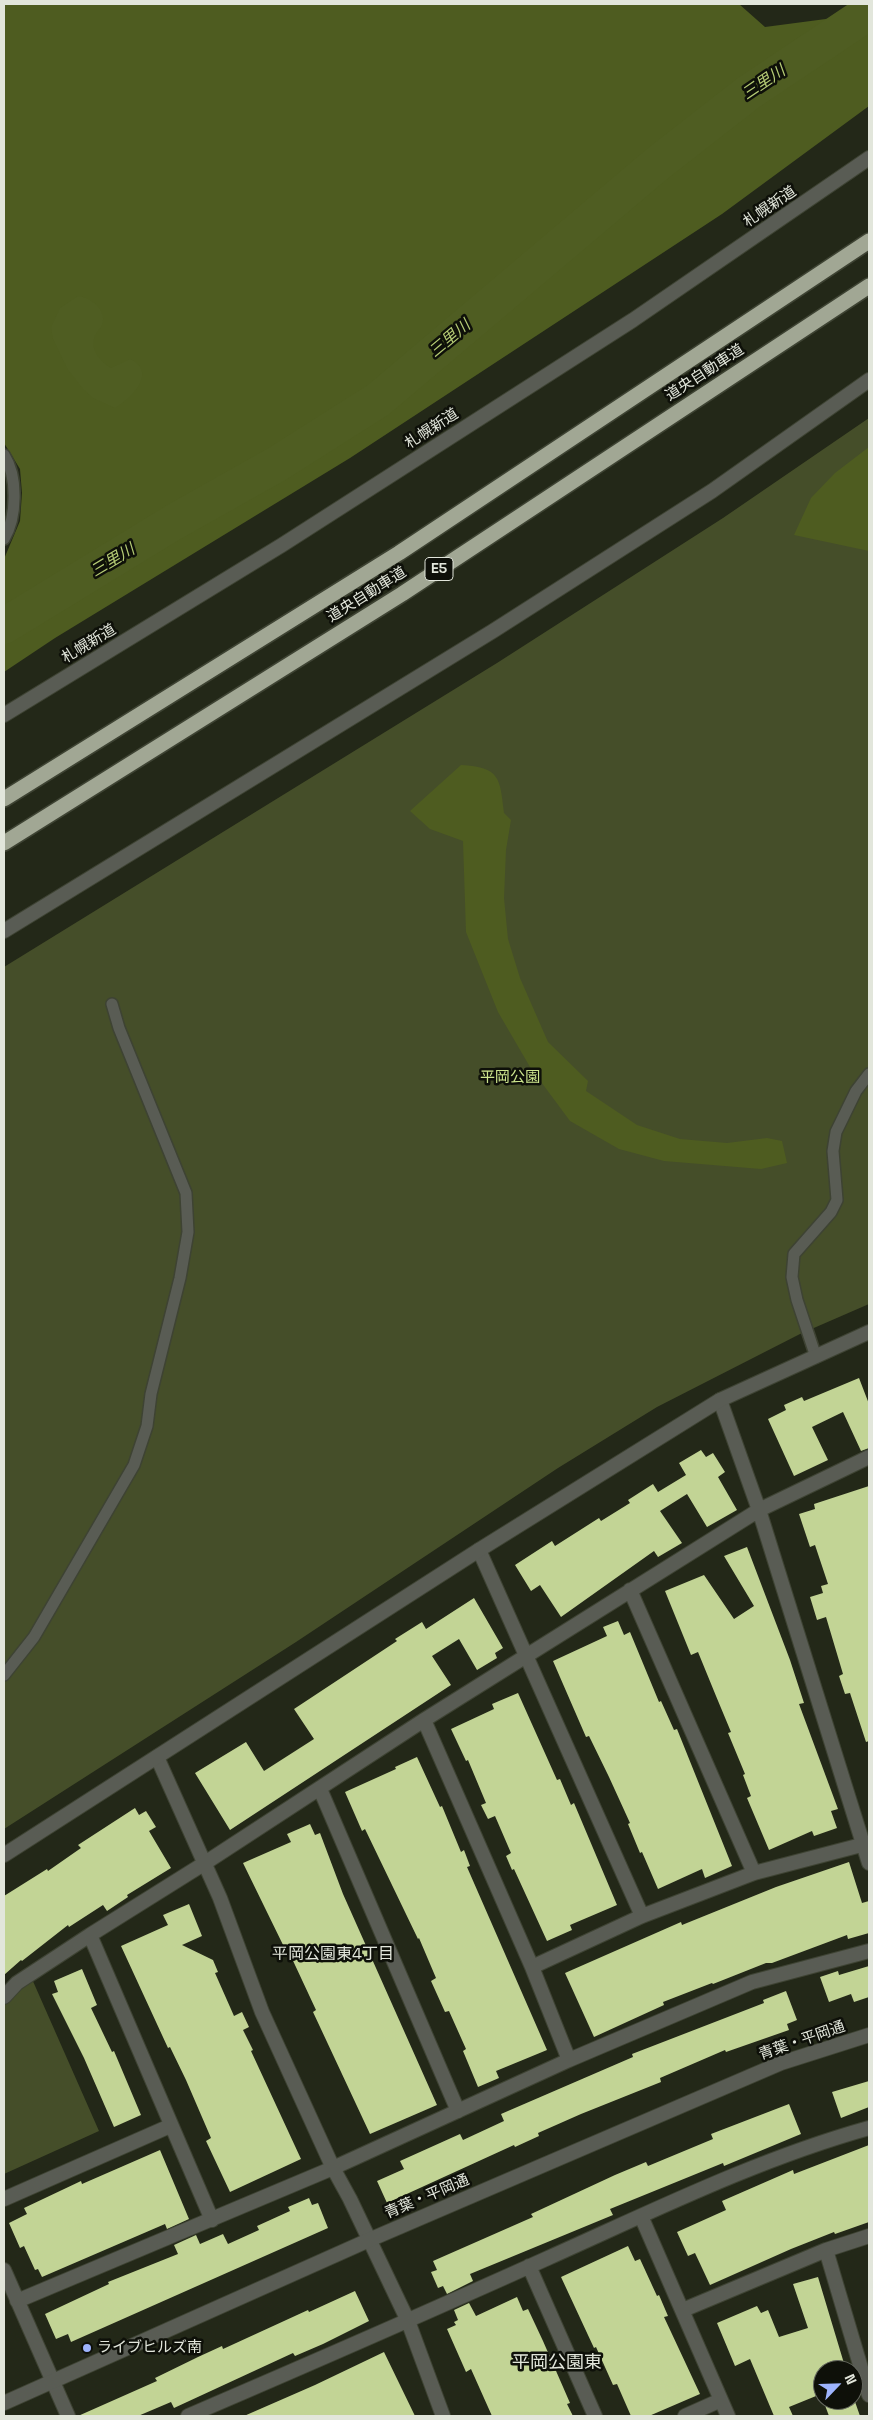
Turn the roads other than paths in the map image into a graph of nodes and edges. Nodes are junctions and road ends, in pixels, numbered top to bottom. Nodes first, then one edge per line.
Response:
1 (869, 158) edge
2 (869, 241) edge
3 (869, 286) edge
4 (869, 380) edge
5 (4, 455) edge
6 (4, 539) edge
7 (4, 714) edge
8 (4, 799) edge
9 (4, 843) edge
10 (4, 931) edge
11 (112, 1004) dead end
12 (869, 1074) edge
13 (869, 1332) edge
14 (816, 1357) junction
15 (720, 1400) junction
16 (869, 1457) edge
17 (759, 1510) junction
18 (479, 1550) junction
19 (630, 1590) junction
20 (526, 1656) junction
21 (4, 1675) edge
22 (424, 1720) junction
23 (157, 1757) junction
24 (320, 1789) junction
25 (866, 1844) edge
26 (4, 1855) edge
27 (869, 1863) edge
28 (205, 1864) junction
29 (754, 1873) junction
30 (642, 1916) junction
31 (90, 1936) junction
32 (869, 1950) edge
33 (532, 1966) junction
34 (4, 1997) edge
35 (869, 2035) edge
36 (569, 2060) junction
37 (458, 2111) junction
38 (170, 2126) junction
39 (869, 2128) edge
40 (333, 2168) junction
41 (4, 2199) edge
42 (641, 2216) junction
43 (212, 2220) junction
44 (869, 2236) edge
45 (369, 2240) junction
46 (826, 2250) junction
47 (529, 2266) junction
48 (4, 2270) edge
49 (18, 2301) junction
50 (683, 2310) junction
51 (408, 2321) junction
52 (53, 2381) junction
53 (869, 2395) edge
54 (721, 2400) junction
55 (4, 2403) edge
56 (68, 2416) edge
57 (188, 2416) edge
58 (443, 2416) edge
59 (595, 2416) edge
60 (685, 2416) edge
61 (728, 2416) edge

1 - 7 street, 札幌新道
2 - 8 highway, 道央自動車道 / E5
3 - 9 highway, 道央自動車道 / E5
4 - 10 street
5 - 6 lane
11 - 21 lane
12 - 14 lane
13 - 14 street
14 - 15 street
15 - 17 street
15 - 18 street
16 - 17 street
17 - 19 street
17 - 25 street
18 - 20 street
18 - 23 street
19 - 20 street
19 - 29 street
20 - 22 street
20 - 30 street
22 - 24 street
22 - 33 street
23 - 26 street
23 - 28 street
24 - 28 street
24 - 37 street
25 - 27 street
25 - 29 street
28 - 31 street
28 - 40 street
29 - 30 street
30 - 33 street
31 - 34 street
31 - 38 street
32 - 36 street
33 - 36 street
35 - 45 street, 青葉・平岡通
36 - 37 street
37 - 40 street
38 - 41 street
38 - 43 street
39 - 42 street
40 - 43 street
40 - 45 street
42 - 47 street
42 - 50 street
43 - 49 street
44 - 46 street
45 - 51 street
45 - 52 street, 青葉・平岡通
46 - 50 street
46 - 53 street
47 - 51 street
47 - 59 street
48 - 49 street
49 - 52 street
50 - 54 street
51 - 57 street
51 - 58 street
52 - 55 street, 青葉・平岡通
52 - 56 street
54 - 60 street
54 - 61 street

